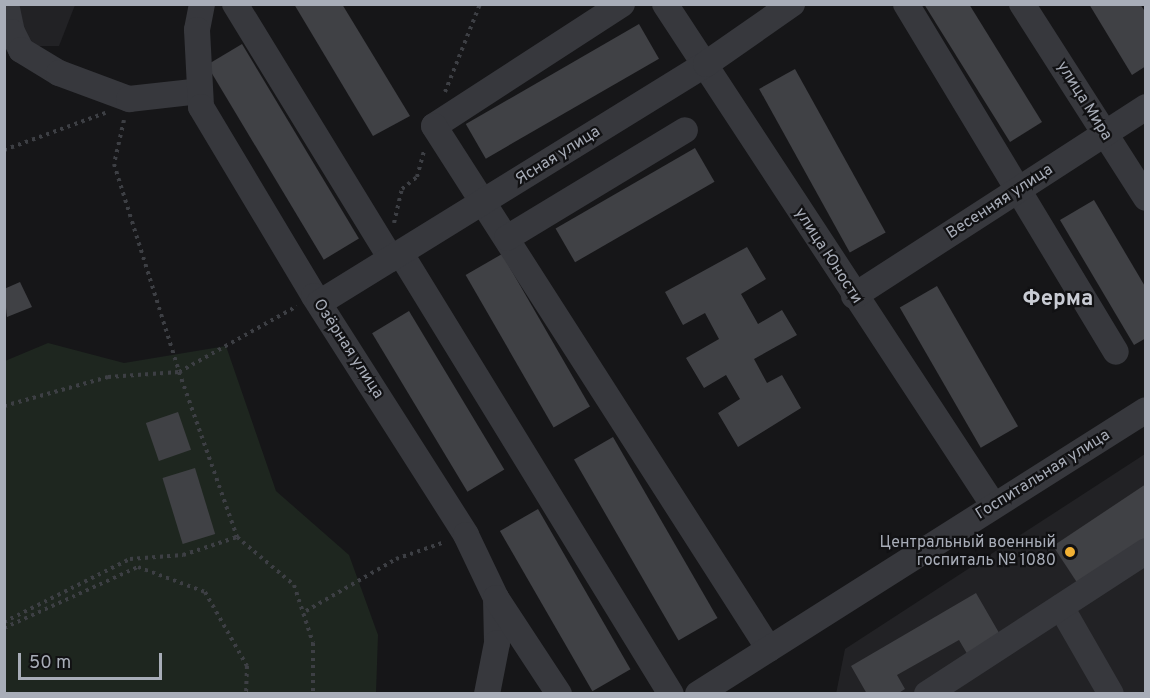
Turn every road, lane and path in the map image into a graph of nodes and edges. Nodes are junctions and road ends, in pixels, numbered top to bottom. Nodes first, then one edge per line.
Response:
1 (6, 4) edge
2 (202, 4) edge
3 (235, 4) edge
4 (622, 4) edge
5 (665, 4) edge
6 (792, 4) edge
7 (906, 4) edge
8 (1022, 4) edge
9 (706, 64) junction
10 (200, 91) junction
11 (118, 105) junction
12 (1146, 107) edge
13 (685, 130) dead end
14 (1105, 134) junction
15 (4, 150) edge
16 (1018, 190) junction
17 (1146, 198) edge
18 (484, 202) junction
19 (507, 238) junction
20 (396, 256) junction
21 (854, 296) junction
22 (311, 303) junction
23 (1116, 352) dead end
24 (179, 372) junction
25 (4, 406) edge
26 (1146, 410) edge
27 (994, 506) junction
28 (466, 535) junction
29 (237, 537) junction
30 (1146, 551) edge
31 (496, 598) junction
32 (1061, 607) junction
33 (306, 611) junction
34 (4, 622) edge
35 (4, 628) edge
36 (769, 649) junction
37 (665, 691) edge
38 (246, 693) edge
39 (313, 693) edge
40 (487, 693) edge
41 (559, 693) edge
42 (698, 693) edge
43 (927, 693) edge
44 (1111, 693) edge

1 - 11 street
2 - 10 street, Озёрная улица
3 - 20 street
4 - 18 street
5 - 9 street, улица Юности
6 - 9 street, Ясная улица
7 - 16 street
8 - 14 street, улица Мира
9 - 18 street, Ясная улица
9 - 21 street, улица Юности
10 - 11 street
10 - 22 street, Озёрная улица
11 - 15 path
11 - 24 path
12 - 14 street, Весенняя улица
13 - 19 street
14 - 16 street, Весенняя улица
14 - 17 street, улица Мира
16 - 21 street, Весенняя улица
16 - 23 street
18 - 19 street
18 - 20 street, Ясная улица
19 - 36 street
20 - 22 street, Ясная улица
20 - 37 street
21 - 27 street, улица Юности
22 - 24 path
22 - 28 street, Озёрная улица
24 - 25 path
24 - 29 path
26 - 27 street, Госпитальная улица
27 - 36 street, Госпитальная улица
28 - 31 street, Озёрная улица
28 - 33 path
29 - 33 path
29 - 34 path
30 - 32 street
31 - 40 street, Озёрная улица
31 - 41 street
32 - 43 street
32 - 44 street
33 - 39 path
35 - 38 path
36 - 42 street, Госпитальная улица

